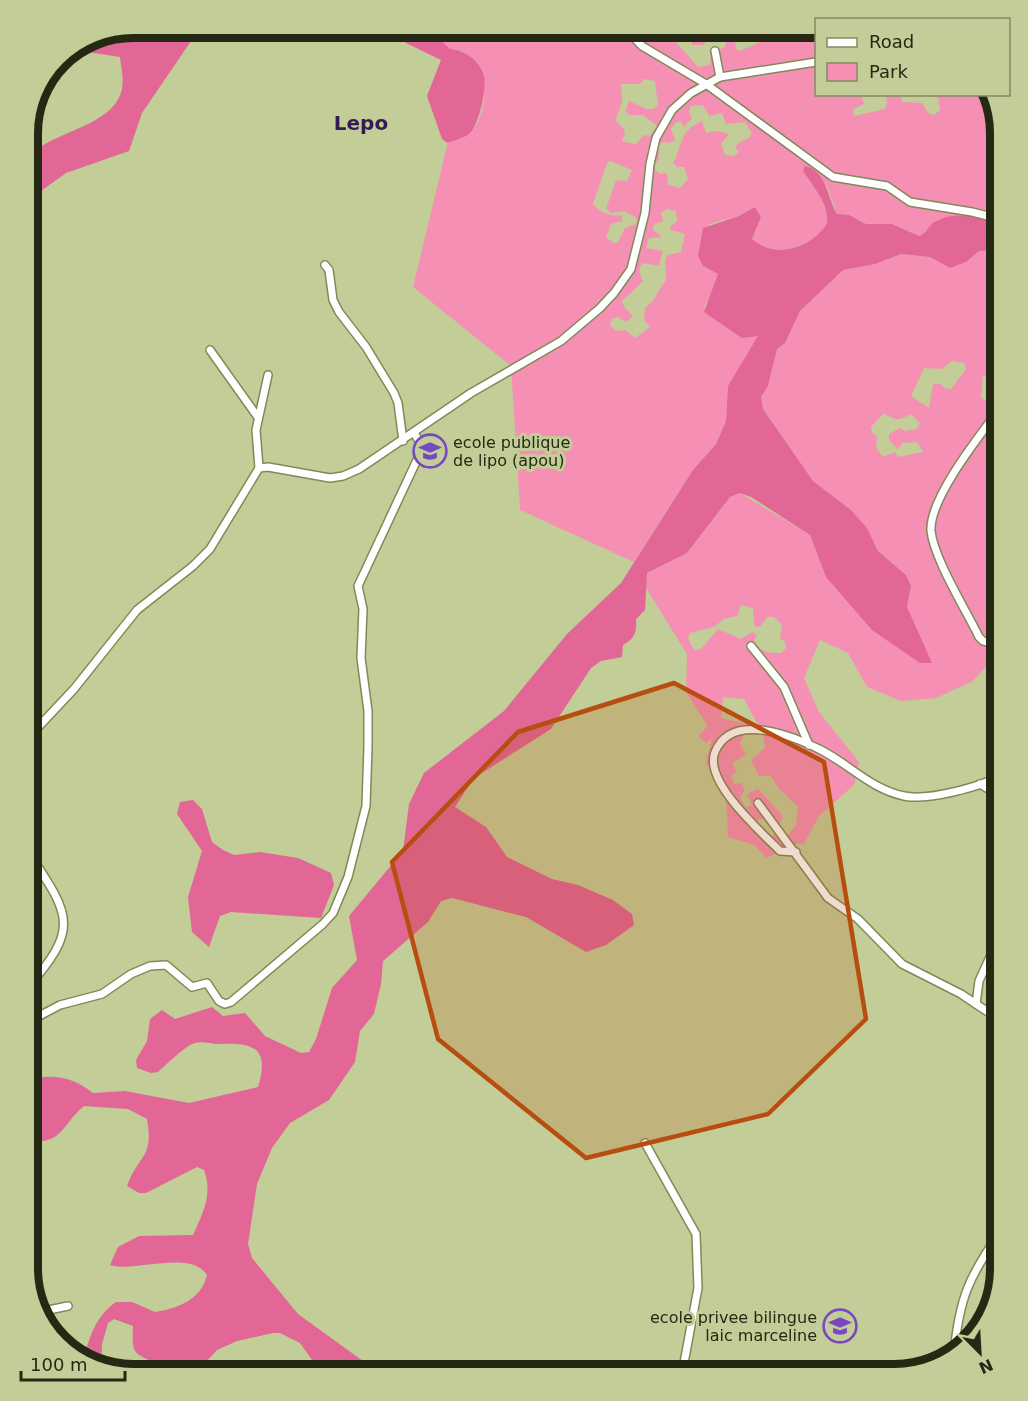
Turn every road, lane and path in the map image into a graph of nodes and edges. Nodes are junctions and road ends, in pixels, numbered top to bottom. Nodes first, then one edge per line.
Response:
1 (634, 38) edge
2 (715, 51) dead end
3 (815, 62) edge
4 (720, 77) junction
5 (706, 84) junction
6 (990, 216) edge
7 (325, 265) dead end
8 (210, 350) dead end
9 (268, 375) dead end
10 (257, 416) junction
11 (990, 423) edge
12 (414, 433) junction
13 (403, 441) junction
14 (259, 468) junction
15 (990, 644) edge
16 (751, 646) dead end
17 (38, 727) edge
18 (809, 745) junction
19 (990, 779) edge
20 (977, 784) junction
21 (990, 790) edge
22 (758, 803) dead end
23 (795, 852) junction
24 (38, 868) edge
25 (990, 957) edge
26 (38, 974) edge
27 (976, 1004) junction
28 (990, 1014) edge
29 (38, 1017) edge
30 (645, 1143) dead end
31 (990, 1247) edge
32 (68, 1306) dead end
33 (47, 1310) edge
34 (957, 1323) edge
35 (684, 1364) edge

1 - 5 street
2 - 4 street
3 - 4 street
4 - 5 street
5 - 6 street
5 - 12 street
7 - 13 street
8 - 10 street
9 - 10 street
10 - 14 street
11 - 15 street
12 - 13 street
12 - 29 street
13 - 14 street
14 - 17 street
16 - 18 street
18 - 20 street
18 - 23 street
19 - 20 street
20 - 21 street
22 - 23 street
23 - 27 street
24 - 26 street
25 - 27 street
27 - 28 street
30 - 35 street
31 - 34 street
32 - 33 street

